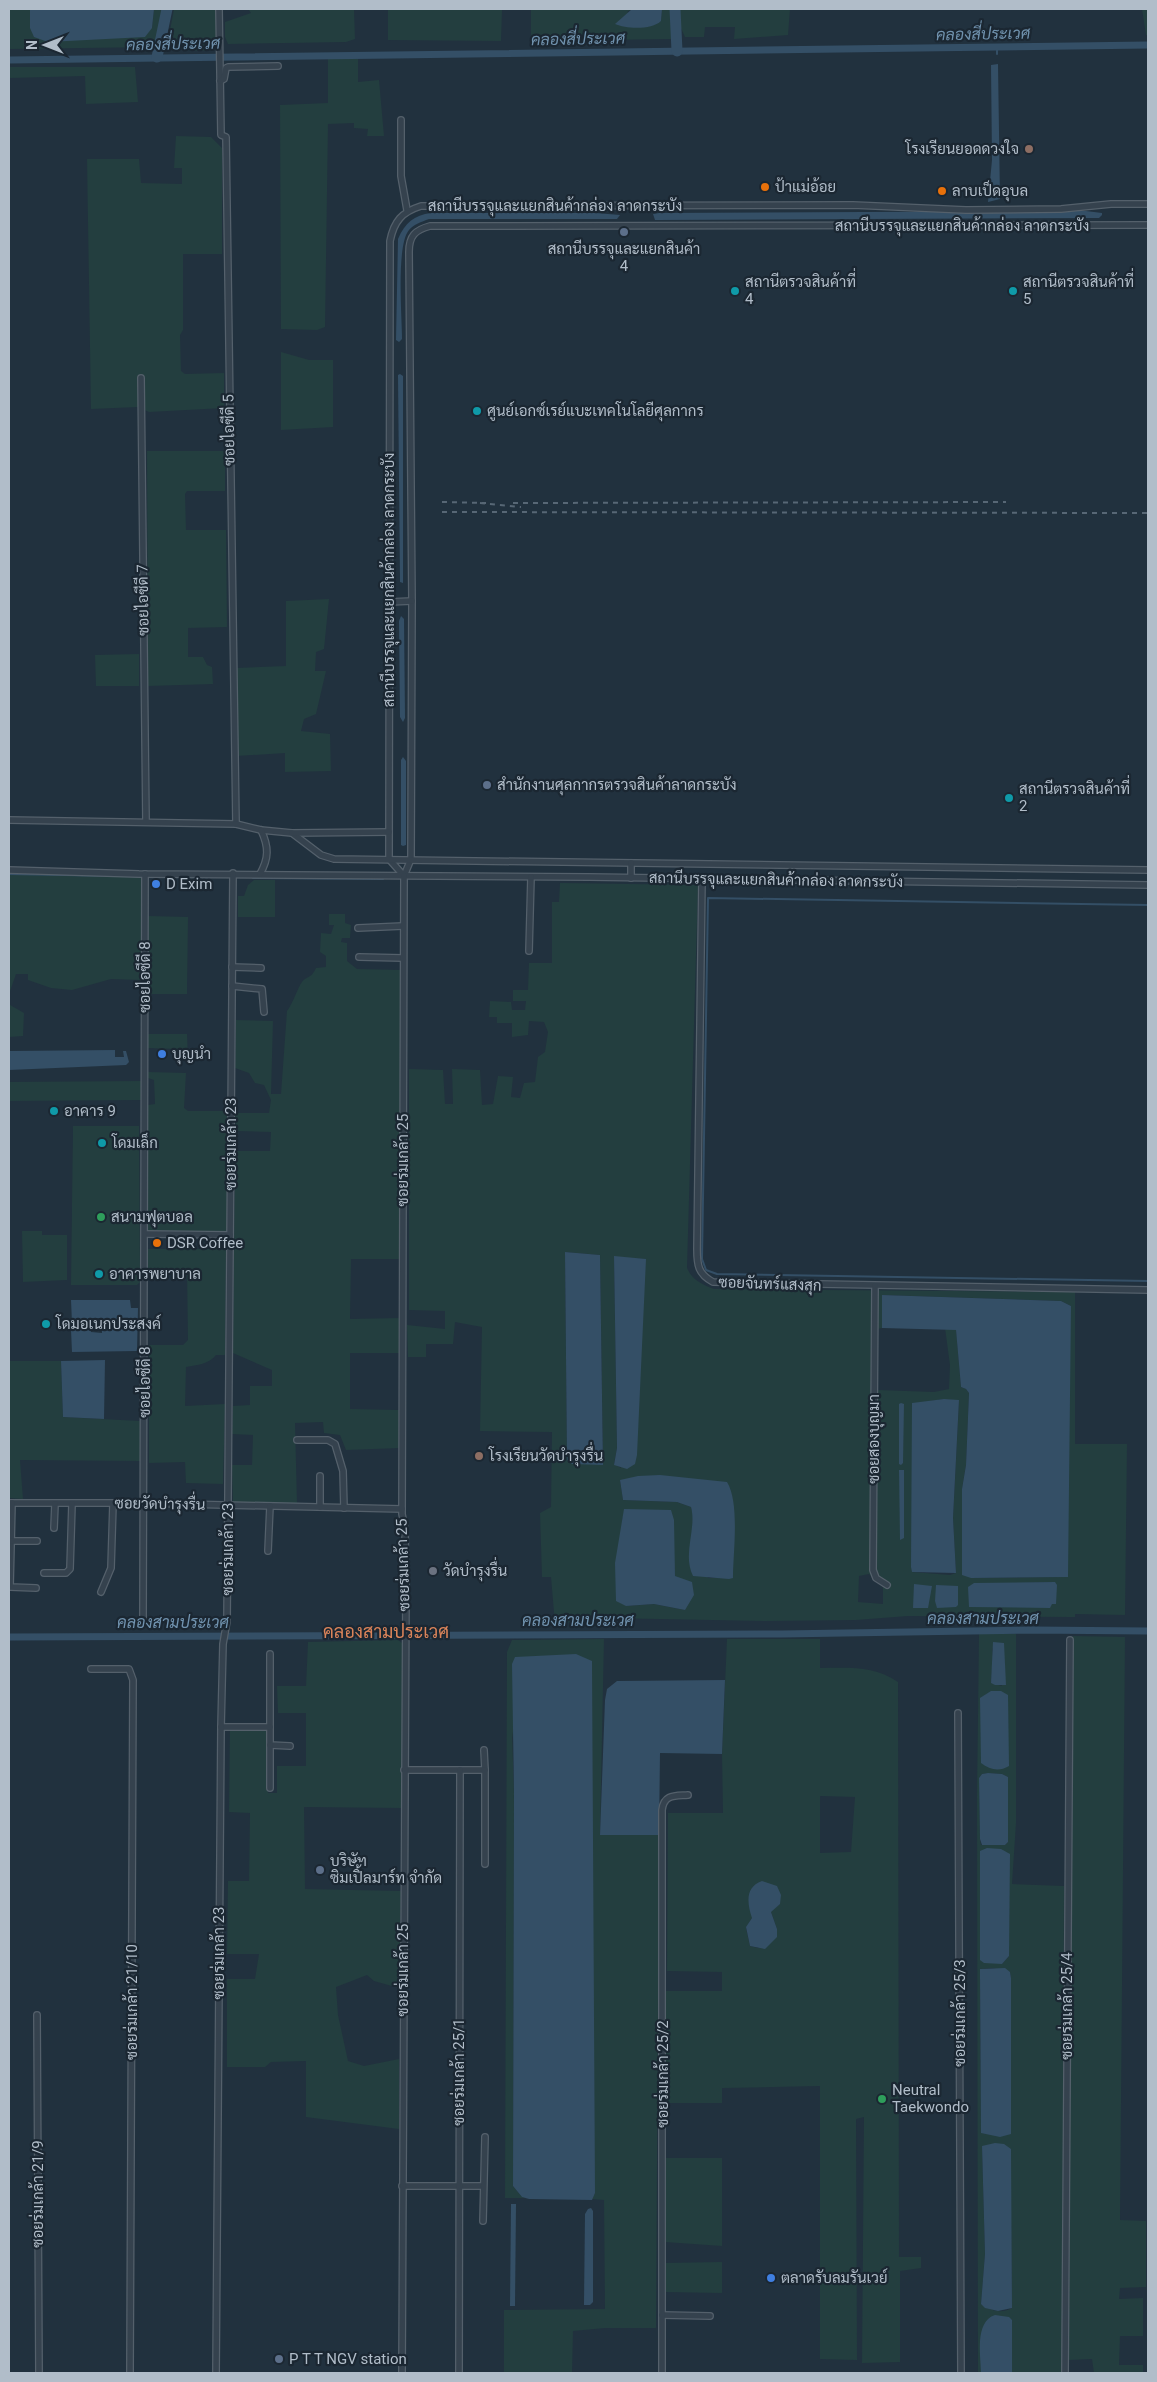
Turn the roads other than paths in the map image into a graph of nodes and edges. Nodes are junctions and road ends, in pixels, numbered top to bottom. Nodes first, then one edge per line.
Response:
1 (219, 9) edge
2 (278, 66) dead end
3 (220, 79) junction
4 (401, 120) dead end
5 (1148, 204) edge
6 (407, 210) junction
7 (1148, 225) edge
8 (141, 378) dead end
9 (412, 601) junction
10 (389, 602) junction
11 (9, 820) edge
12 (146, 822) junction
13 (236, 824) junction
14 (262, 830) junction
15 (389, 832) junction
16 (292, 833) junction
17 (411, 858) junction
18 (389, 859) junction
19 (630, 863) junction
20 (9, 870) edge
21 (1148, 870) edge
22 (260, 874) junction
23 (145, 876) junction
24 (233, 876) junction
25 (404, 876) junction
26 (531, 877) junction
27 (630, 878) junction
28 (702, 879) junction
29 (1148, 886) edge
30 (403, 926) junction
31 (358, 928) dead end
32 (529, 951) dead end
33 (359, 957) dead end
34 (403, 958) junction
35 (232, 967) junction
36 (261, 968) dead end
37 (232, 986) junction
38 (264, 1012) dead end
39 (145, 1234) junction
40 (230, 1235) junction
41 (875, 1286) junction
42 (1148, 1290) edge
43 (297, 1440) dead end
44 (320, 1476) dead end
45 (10, 1503) edge
46 (145, 1503) junction
47 (55, 1504) junction
48 (72, 1504) junction
49 (113, 1504) junction
50 (228, 1505) junction
51 (270, 1506) junction
52 (320, 1508) junction
53 (344, 1508) junction
54 (402, 1509) junction
55 (54, 1528) dead end
56 (11, 1540) junction
57 (37, 1541) dead end
58 (268, 1551) dead end
59 (44, 1573) dead end
60 (887, 1585) dead end
61 (36, 1588) dead end
62 (101, 1592) dead end
63 (143, 1620) dead end
64 (1070, 1640) dead end
65 (270, 1654) dead end
66 (91, 1669) dead end
67 (958, 1713) dead end
68 (221, 1727) junction
69 (270, 1727) junction
70 (270, 1746) junction
71 (290, 1746) dead end
72 (484, 1750) dead end
73 (404, 1770) junction
74 (460, 1770) junction
75 (485, 1770) junction
76 (270, 1788) dead end
77 (688, 1795) dead end
78 (485, 1864) dead end
79 (37, 2014) dead end
80 (485, 2137) dead end
81 (402, 2186) junction
82 (459, 2186) junction
83 (483, 2186) junction
84 (483, 2221) dead end
85 (662, 2315) junction
86 (710, 2316) dead end
87 (39, 2373) edge
88 (130, 2373) edge
89 (216, 2373) edge
90 (402, 2373) edge
91 (459, 2373) edge
92 (662, 2373) edge
93 (961, 2373) edge
94 (1064, 2373) edge

1 - 3 street, ซอยไอซีดี 5
2 - 3 street
3 - 13 street, ซอยไอซีดี 5
4 - 6 street
5 - 6 street, สถานีบรรจุและแยกสินค้ากล่อง ลาดกระบัง
6 - 10 street, สถานีบรรจุและแยกสินค้ากล่อง ลาดกระบัง
7 - 9 street, สถานีบรรจุและแยกสินค้ากล่อง ลาดกระบัง
8 - 12 street, ซอยไอซีดี 7
9 - 10 street
9 - 17 street, สถานีบรรจุและแยกสินค้ากล่อง ลาดกระบัง
10 - 15 street, สถานีบรรจุและแยกสินค้ากล่อง ลาดกระบัง
11 - 12 street
12 - 13 street
13 - 14 street
14 - 16 street
14 - 22 street
15 - 16 street
15 - 18 street, สถานีบรรจุและแยกสินค้ากล่อง ลาดกระบัง
16 - 18 street, สถานีบรรจุและแยกสินค้ากล่อง ลาดกระบัง
17 - 18 street, สถานีบรรจุและแยกสินค้ากล่อง ลาดกระบัง
17 - 19 street, สถานีบรรจุและแยกสินค้ากล่อง ลาดกระบัง
17 - 25 street, สถานีบรรจุและแยกสินค้ากล่อง ลาดกระบัง
18 - 25 street
19 - 21 street, สถานีบรรจุและแยกสินค้ากล่อง ลาดกระบัง
19 - 27 street
20 - 23 street, สถานีบรรจุและแยกสินค้ากล่อง ลาดกระบัง
22 - 24 street, สถานีบรรจุและแยกสินค้ากล่อง ลาดกระบัง
22 - 25 street, สถานีบรรจุและแยกสินค้ากล่อง ลาดกระบัง
23 - 24 street, สถานีบรรจุและแยกสินค้ากล่อง ลาดกระบัง
23 - 39 street, ซอยไอซีดี 8
24 - 35 street, ซอยร่มเกล้า 23
25 - 26 street, สถานีบรรจุและแยกสินค้ากล่อง ลาดกระบัง
25 - 30 street, ซอยร่มเกล้า 25
26 - 27 street, สถานีบรรจุและแยกสินค้ากล่อง ลาดกระบัง
26 - 32 street
27 - 28 street, สถานีบรรจุและแยกสินค้ากล่อง ลาดกระบัง
28 - 29 street, สถานีบรรจุและแยกสินค้ากล่อง ลาดกระบัง
28 - 41 street, ซอยจันทร์แสงสุก
30 - 31 street
30 - 34 street, ซอยร่มเกล้า 25
33 - 34 street
34 - 54 street, ซอยร่มเกล้า 25
35 - 36 street
35 - 37 street, ซอยร่มเกล้า 23
37 - 38 street
37 - 40 street, ซอยร่มเกล้า 23
39 - 40 street
39 - 46 street, ซอยไอซีดี 8
40 - 50 street, ซอยร่มเกล้า 23
41 - 42 street, ซอยจันทร์แสงสุก
41 - 60 street, ซอยสองบุญมา
43 - 53 street
44 - 52 street
45 - 47 street, ซอยวัดบำรุงรื่น
45 - 56 street
46 - 49 street, ซอยวัดบำรุงรื่น
46 - 50 street, ซอยวัดบำรุงรื่น
46 - 63 street, ซอยไอซีดี 8
47 - 48 street, ซอยวัดบำรุงรื่น
47 - 55 street
48 - 49 street, ซอยวัดบำรุงรื่น
48 - 59 street
49 - 62 street
50 - 51 street, ซอยวัดบำรุงรื่น
50 - 68 street, ซอยร่มเกล้า 23
51 - 52 street, ซอยวัดบำรุงรื่น
51 - 58 street
52 - 53 street, ซอยวัดบำรุงรื่น
53 - 54 street, ซอยวัดบำรุงรื่น
54 - 73 street, ซอยร่มเกล้า 25
56 - 57 street
56 - 61 street
64 - 94 street, ซอยร่มเกล้า 25/4
65 - 69 street
66 - 88 street, ซอยร่มเกล้า 21/10
67 - 93 street, ซอยร่มเกล้า 25/3
68 - 69 street
68 - 89 street, ซอยร่มเกล้า 23
69 - 70 street
70 - 71 street
70 - 76 street
72 - 75 street
73 - 74 street
73 - 81 street, ซอยร่มเกล้า 25
74 - 75 street
74 - 82 street, ซอยร่มเกล้า 25/1
75 - 78 street
77 - 85 street, ซอยร่มเกล้า 25/2
79 - 87 street, ซอยร่มเกล้า 21/9
80 - 83 street
81 - 82 street
81 - 90 street, ซอยร่มเกล้า 25
82 - 83 street
82 - 91 street, ซอยร่มเกล้า 25/1
83 - 84 street
85 - 86 street
85 - 92 street, ซอยร่มเกล้า 25/2

